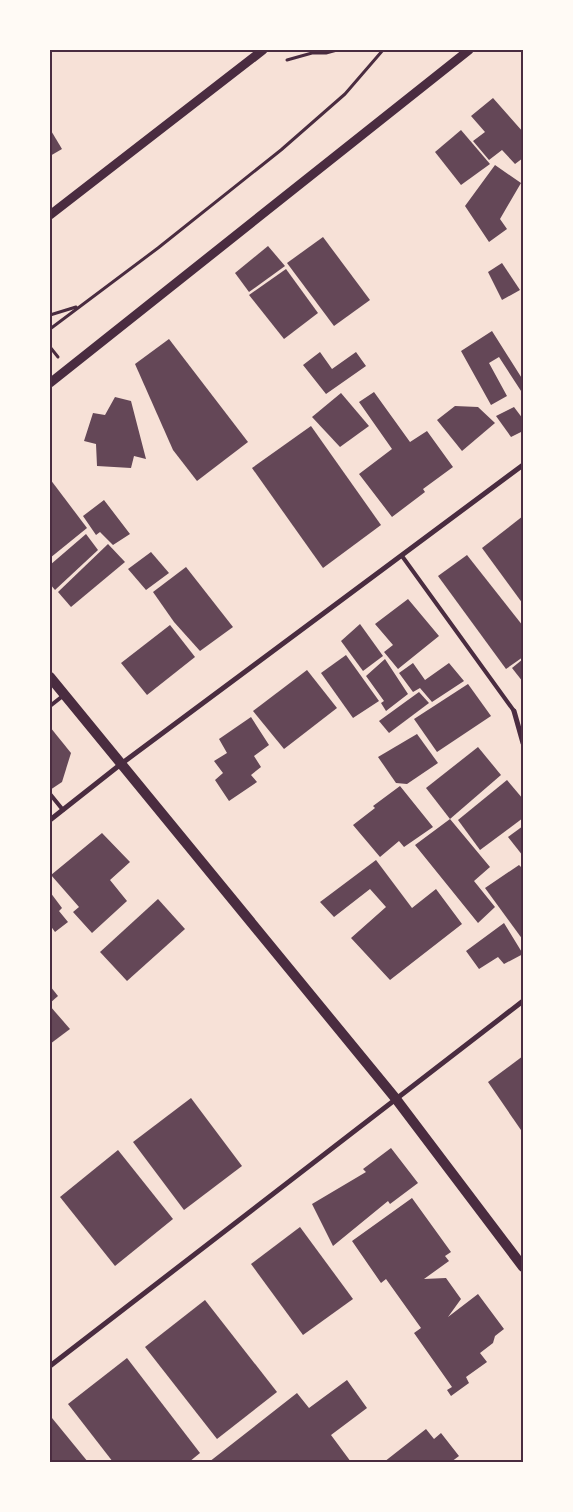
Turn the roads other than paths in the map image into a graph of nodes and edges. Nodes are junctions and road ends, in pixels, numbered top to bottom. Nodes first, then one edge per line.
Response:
1 (263, 50) edge
2 (470, 50) edge
3 (50, 215) edge
4 (50, 382) edge
5 (523, 465) edge
6 (402, 556) junction
7 (50, 677) edge
8 (64, 695) junction
9 (50, 706) edge
10 (514, 710) joint
11 (523, 743) edge
12 (121, 764) junction
13 (50, 794) edge
14 (63, 810) junction
15 (50, 820) edge
16 (523, 1002) edge
17 (396, 1099) junction
18 (523, 1267) edge
19 (50, 1366) edge

1 - 3 street
2 - 4 street
5 - 6 street
6 - 10 lane
6 - 12 street
7 - 8 main road
8 - 9 lane
8 - 12 main road
10 - 11 street
12 - 14 street
12 - 17 main road
13 - 14 lane
14 - 15 street
16 - 17 street
17 - 18 main road
17 - 19 street

